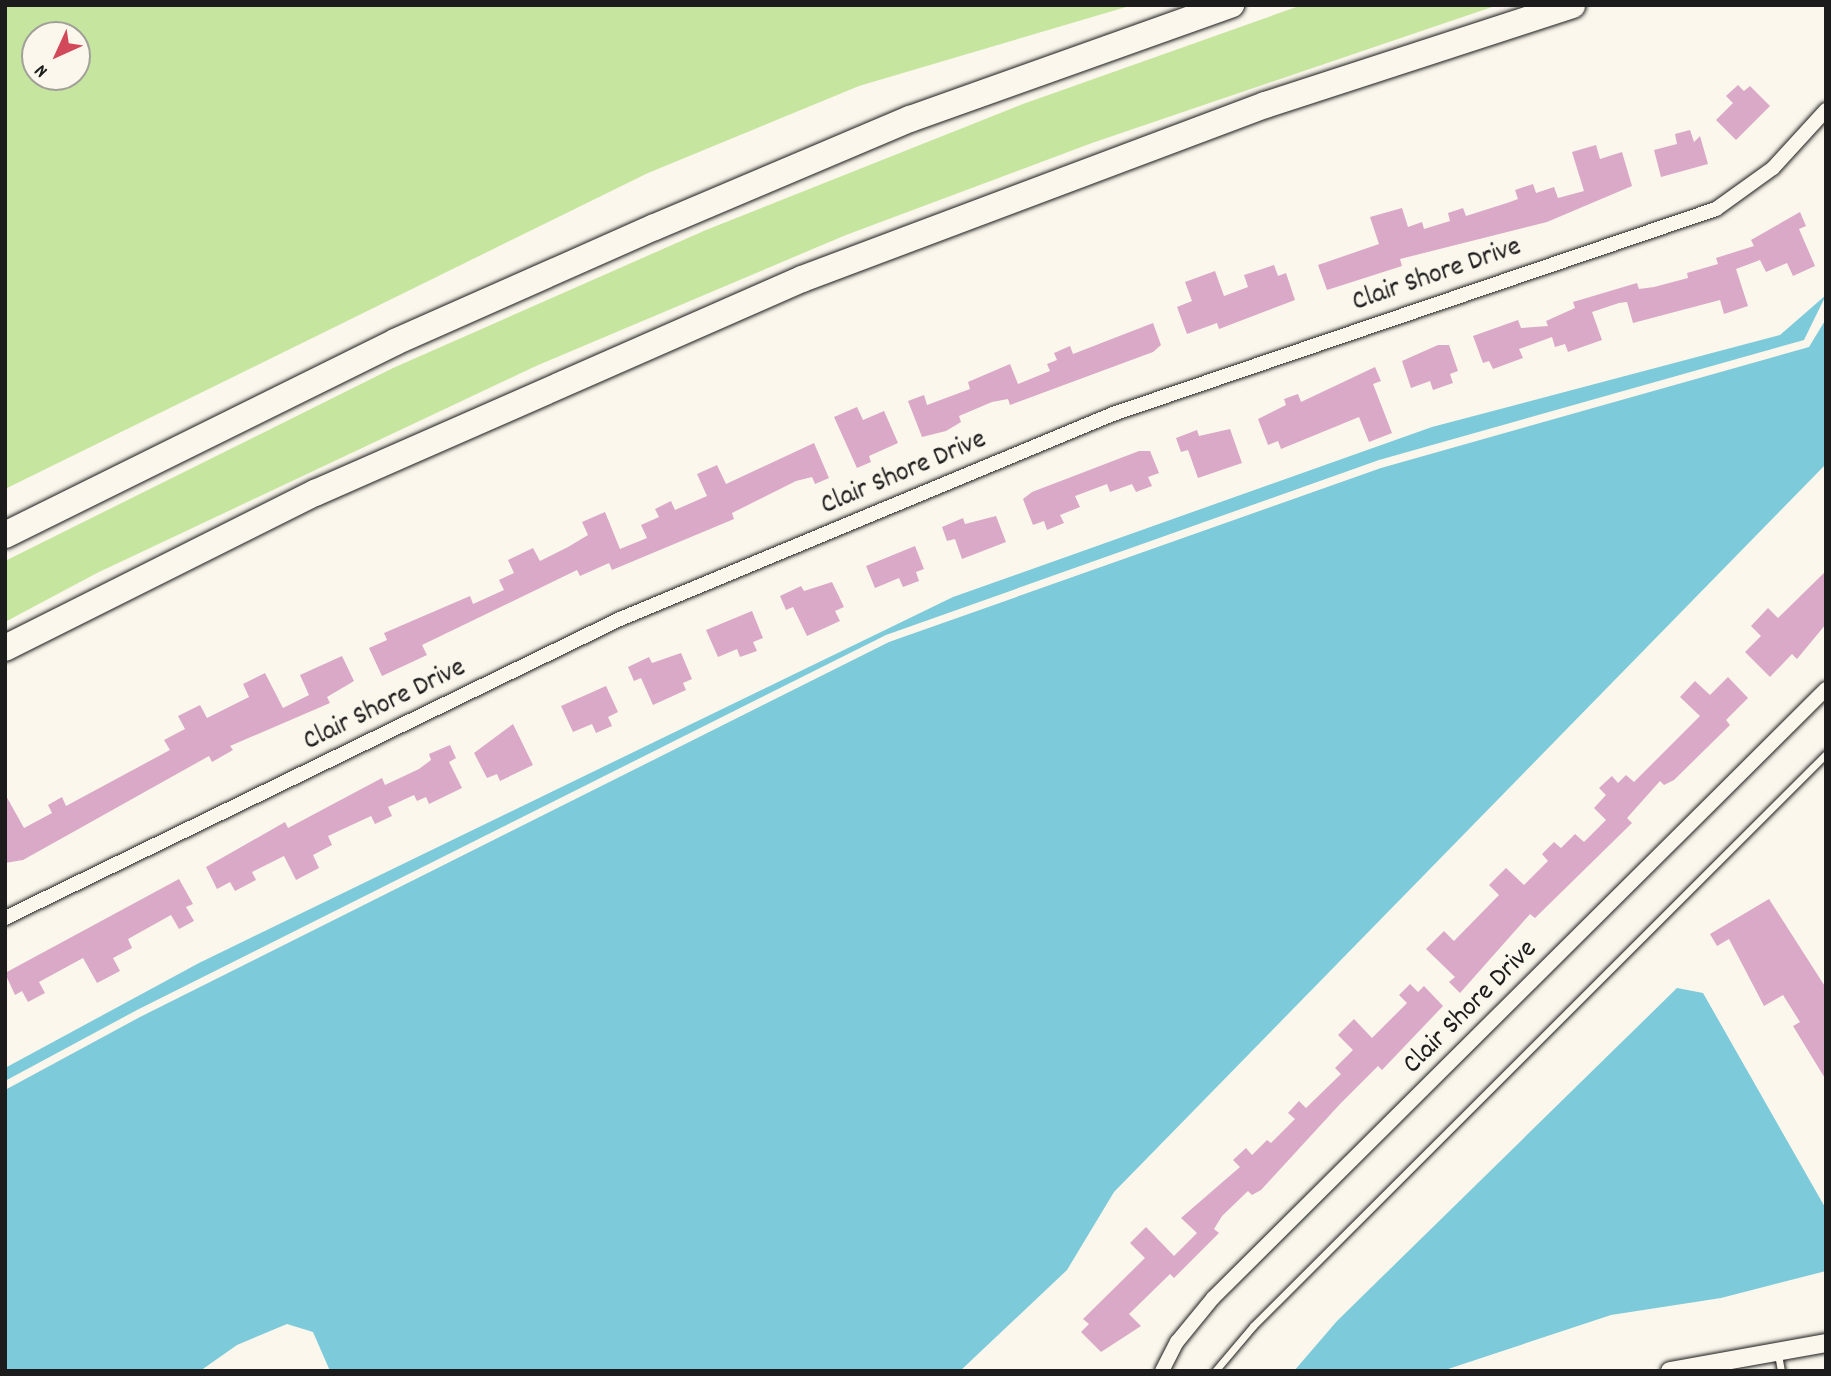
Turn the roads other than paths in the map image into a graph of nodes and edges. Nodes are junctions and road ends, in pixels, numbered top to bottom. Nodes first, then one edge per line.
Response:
1 (1231, 5) edge
2 (1572, 5) edge
3 (1826, 110) edge
4 (5, 535) edge
5 (5, 648) edge
6 (1826, 688) edge
7 (1826, 754) edge
8 (5, 918) edge
9 (1826, 1343) edge
10 (1777, 1350) junction
11 (1162, 1371) edge
12 (1216, 1371) edge
13 (1670, 1371) edge
14 (1781, 1371) edge

1 - 4 highway
2 - 5 highway
3 - 8 street, Clair Shore Drive
6 - 11 street, Clair Shore Drive
7 - 12 lane
9 - 10 street
10 - 13 street
10 - 14 lane

